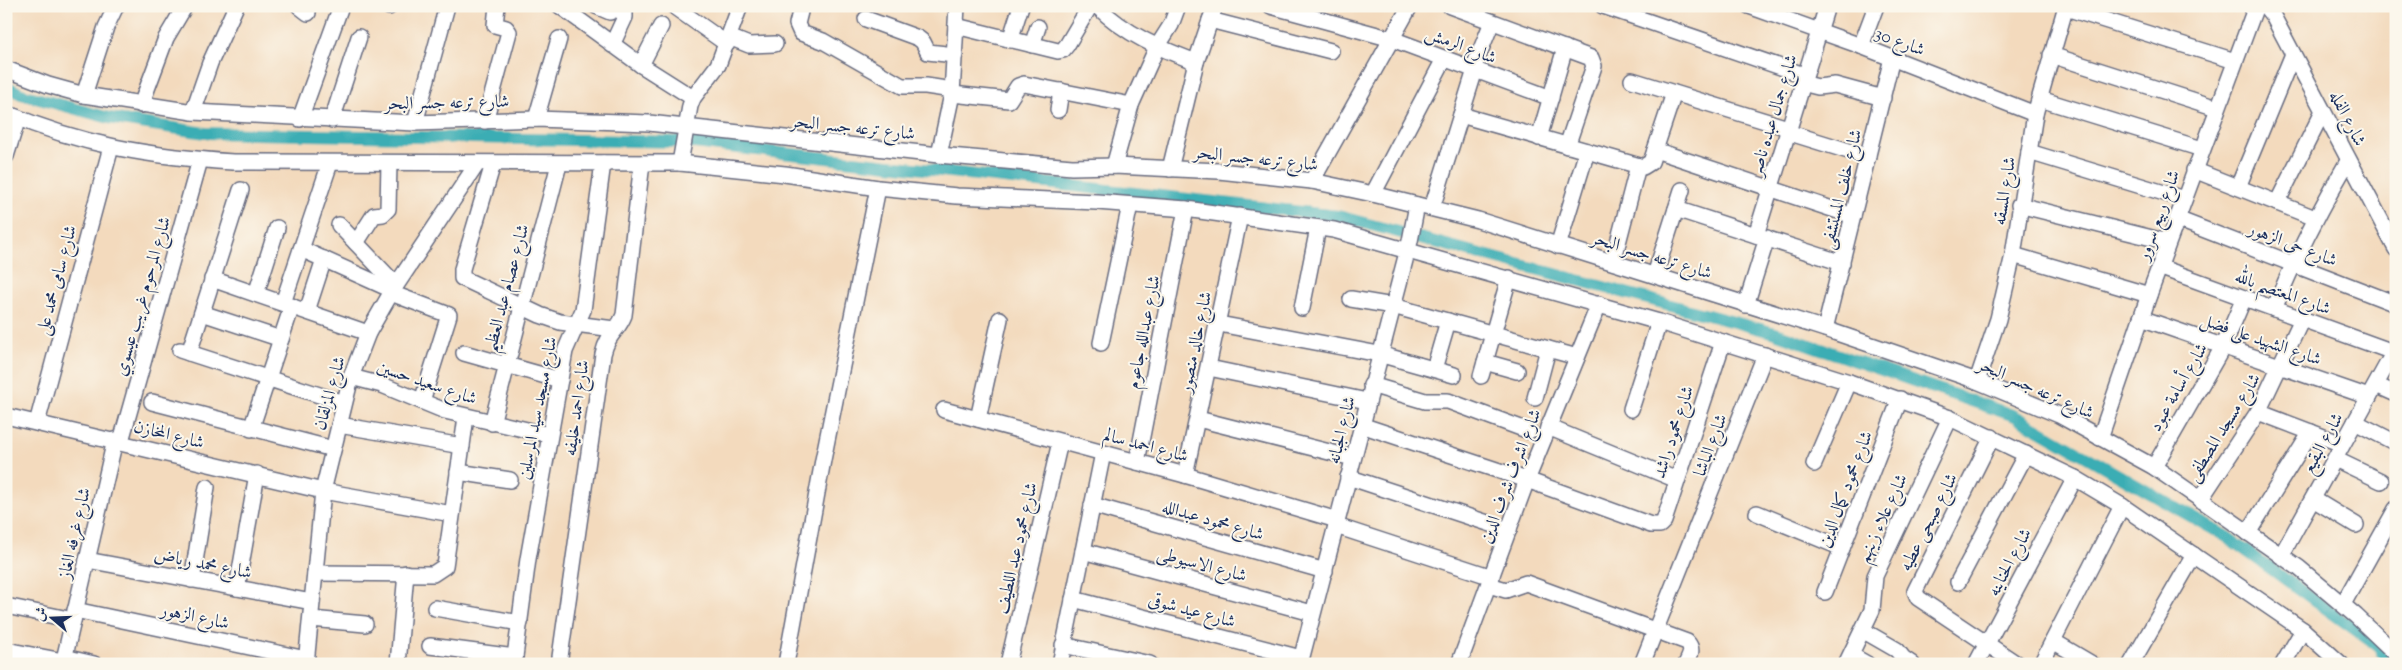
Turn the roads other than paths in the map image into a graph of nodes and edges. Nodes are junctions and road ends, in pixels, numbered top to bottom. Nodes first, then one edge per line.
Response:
1 (116, 6) edge
2 (185, 6) edge
3 (236, 6) edge
4 (341, 6) edge
5 (447, 6) edge
6 (497, 6) edge
7 (560, 6) edge
8 (596, 6) edge
9 (740, 6) edge
10 (957, 6) edge
11 (1021, 6) edge
12 (1090, 6) edge
13 (1097, 6) edge
14 (1178, 6) edge
15 (1271, 6) edge
16 (1410, 6) edge
17 (1450, 6) edge
18 (1603, 6) edge
19 (1749, 6) edge
20 (1827, 6) edge
21 (1876, 6) edge
22 (2256, 6) edge
23 (2264, 6) edge
24 (2066, 7) edge
25 (676, 8) dead end
26 (1778, 11) edge
27 (800, 12) dead end
28 (1212, 13) edge
29 (1489, 16) edge
30 (866, 19) dead end
31 (661, 26) dead end
32 (956, 26) junction
33 (1038, 27) dead end
34 (1818, 31) junction
35 (359, 38) dead end
36 (559, 39) dead end
37 (1392, 39) junction
38 (1010, 40) junction
39 (728, 41) junction
40 (775, 44) dead end
41 (612, 45) junction
42 (1032, 45) junction
43 (1861, 46) junction
44 (1156, 47) junction
45 (1565, 48) junction
46 (1331, 51) dead end
47 (2293, 54) junction
48 (956, 55) junction
49 (2051, 55) junction
50 (1892, 58) junction
51 (1444, 59) junction
52 (2235, 61) junction
53 (1196, 62) junction
54 (641, 65) junction
55 (6, 69) edge
56 (1474, 70) junction
57 (1803, 79) junction
58 (1632, 80) dead end
59 (1062, 91) junction
60 (952, 92) junction
61 (1674, 93) junction
62 (84, 95) junction
63 (693, 98) junction
64 (1550, 98) junction
65 (1883, 98) junction
66 (2040, 99) junction
67 (141, 105) junction
68 (1131, 105) junction
69 (2217, 108) junction
70 (1058, 110) dead end
71 (2323, 110) junction
72 (193, 112) junction
73 (2035, 114) junction
74 (1461, 115) junction
75 (12, 116) edge
76 (300, 119) junction
77 (536, 119) junction
78 (332, 120) junction
79 (485, 121) junction
80 (415, 123) junction
81 (685, 130) junction
82 (1788, 130) junction
83 (1538, 138) junction
84 (1567, 146) junction
85 (111, 147) junction
86 (2202, 149) junction
87 (1654, 150) junction
88 (1587, 151) junction
89 (2029, 152) junction
90 (939, 155) junction
91 (6, 156) edge
92 (1868, 157) junction
93 (681, 159) junction
94 (200, 160) junction
95 (2348, 161) junction
96 (603, 162) junction
97 (330, 163) junction
98 (389, 163) junction
99 (642, 163) junction
100 (477, 164) junction
101 (493, 164) junction
102 (559, 164) junction
103 (1114, 166) junction
104 (1640, 166) junction
105 (1170, 169) junction
106 (2194, 170) junction
107 (1312, 181) junction
108 (2238, 187) junction
109 (878, 188) junction
110 (1770, 188) junction
111 (241, 190) dead end
112 (1682, 190) dead end
113 (1373, 194) junction
114 (2184, 199) junction
115 (2277, 203) junction
116 (1130, 205) junction
117 (2020, 205) junction
118 (1186, 209) junction
119 (1676, 209) junction
120 (1421, 210) junction
121 (1240, 216) junction
122 (1853, 216) junction
123 (2315, 218) junction
124 (2177, 219) junction
125 (339, 225) dead end
126 (277, 228) dead end
127 (1318, 228) junction
128 (1761, 236) junction
129 (2168, 242) junction
130 (356, 243) junction
131 (1408, 246) junction
132 (1558, 246) junction
133 (301, 249) junction
134 (2396, 249) edge
135 (2013, 255) junction
136 (324, 259) junction
137 (1613, 262) junction
138 (1842, 263) junction
139 (2292, 264) junction
140 (2160, 267) junction
141 (1655, 275) junction
142 (212, 278) junction
143 (1509, 278) junction
144 (393, 289) junction
145 (256, 294) junction
146 (2149, 295) junction
147 (2244, 298) junction
148 (1351, 299) dead end
149 (522, 304) junction
150 (1599, 304) junction
151 (2396, 304) edge
152 (288, 305) junction
153 (1746, 305) junction
154 (1393, 306) junction
155 (1302, 308) dead end
156 (2274, 309) junction
157 (307, 311) junction
158 (202, 313) junction
159 (2141, 318) junction
160 (1000, 319) dead end
161 (2302, 319) junction
162 (1448, 321) junction
163 (1659, 322) junction
164 (1219, 324) junction
165 (577, 325) junction
166 (614, 329) junction
167 (1825, 329) junction
168 (368, 333) junction
169 (1493, 334) junction
170 (281, 339) junction
171 (1724, 342) junction
172 (1101, 343) dead end
173 (2224, 345) junction
174 (1548, 350) junction
175 (2395, 350) edge
176 (464, 353) dead end
177 (1379, 354) junction
178 (1765, 355) junction
179 (1577, 357) junction
180 (2282, 365) junction
181 (505, 366) junction
182 (1209, 368) junction
183 (1434, 369) junction
184 (1516, 371) dead end
185 (1454, 375) dead end
186 (351, 377) junction
187 (268, 378) junction
188 (560, 380) junction
189 (1977, 381) junction
190 (1848, 382) junction
191 (1371, 385) junction
192 (2372, 391) junction
193 (2396, 394) edge
194 (1535, 398) dead end
195 (1900, 399) junction
196 (422, 401) junction
197 (1367, 401) junction
198 (152, 402) dead end
199 (344, 403) junction
200 (1631, 409) dead end
201 (944, 410) dead end
202 (2258, 412) junction
203 (6, 416) edge
204 (466, 417) junction
205 (1950, 418) junction
206 (978, 419) junction
207 (1198, 419) junction
208 (492, 422) junction
209 (2355, 422) junction
210 (37, 423) junction
211 (339, 426) junction
212 (1361, 426) junction
213 (1548, 427) junction
214 (251, 430) junction
215 (1529, 431) dead end
216 (2311, 432) junction
217 (549, 435) junction
218 (1992, 438) junction
219 (2100, 438) junction
220 (118, 441) junction
221 (1060, 442) junction
222 (2396, 442) edge
223 (2342, 444) junction
224 (462, 446) junction
225 (333, 449) junction
226 (1103, 453) junction
227 (2026, 454) junction
228 (1353, 458) junction
229 (2335, 459) junction
230 (1137, 462) junction
231 (1814, 464) dead end
232 (2154, 467) junction
233 (458, 472) junction
234 (257, 474) junction
235 (1186, 475) junction
236 (1348, 477) junction
237 (2075, 478) junction
238 (510, 480) dead end
239 (1527, 480) junction
240 (1677, 480) junction
241 (2380, 481) dead end
242 (207, 487) dead end
243 (323, 491) junction
244 (2313, 499) junction
245 (2200, 500) junction
246 (1092, 505) junction
247 (2122, 506) junction
248 (2396, 509) edge
249 (1757, 513) dead end
250 (452, 514) junction
251 (1337, 523) junction
252 (2356, 525) dead end
253 (1509, 530) junction
254 (2248, 533) junction
255 (1842, 548) junction
256 (1083, 551) junction
257 (2194, 555) junction
258 (2281, 556) junction
259 (87, 560) junction
260 (1324, 571) junction
261 (315, 573) junction
262 (406, 573) junction
263 (192, 580) junction
264 (1490, 581) junction
265 (1958, 582) dead end
266 (237, 588) junction
267 (1825, 592) dead end
268 (1073, 599) junction
269 (312, 602) junction
270 (2343, 604) junction
271 (6, 606) edge
272 (435, 608) dead end
273 (1312, 613) junction
274 (74, 615) junction
275 (310, 619) junction
276 (520, 622) junction
277 (366, 624) dead end
278 (1656, 629) junction
279 (2303, 630) junction
280 (1864, 631) junction
281 (2053, 641) junction
282 (1988, 643) junction
283 (1063, 645) junction
284 (430, 646) dead end
285 (6, 650) edge
286 (2396, 654) edge
287 (1849, 659) edge
288 (64, 661) edge
289 (306, 661) edge
290 (514, 661) edge
291 (1300, 661) edge
292 (94, 664) edge
293 (398, 664) edge
294 (560, 664) edge
295 (786, 664) edge
296 (1008, 664) edge
297 (1060, 664) edge
298 (1150, 664) edge
299 (1459, 664) edge
300 (1642, 664) edge
301 (1686, 664) edge
302 (1867, 664) edge
303 (1912, 664) edge
304 (1976, 664) edge
305 (2017, 664) edge
306 (2042, 664) edge
307 (2092, 664) edge
308 (2131, 664) edge
309 (2283, 664) edge
310 (2342, 664) edge

1 - 62 street
2 - 67 street
3 - 72 street
4 - 76 street
5 - 80 street
6 - 79 street
7 - 41 street
8 - 41 street
9 - 39 street
10 - 32 street
11 - 38 street
12 - 42 street
13 - 44 street
14 - 44 street
15 - 37 street, شارع الرمش
16 - 37 street
17 - 29 street
18 - 57 street
19 - 26 street, شارع 30
20 - 34 street, شارع جمال عبده ناصر
21 - 43 street
22 - 52 street, شارع ربيع سرور
23 - 47 street, شارع الفله
24 - 49 street, شارع المسقه
24 - 52 street
25 - 39 street
26 - 34 street, شارع 30
27 - 60 street
28 - 46 street
28 - 53 street
29 - 45 street
29 - 56 street, شارع الجبانه
30 - 48 street
31 - 54 street
32 - 38 street
32 - 48 street
33 - 42 street
34 - 43 street, شارع 30
34 - 57 street, شارع جمال عبده ناصر
35 - 78 street
36 - 77 street
37 - 51 street, شارع الرمش
37 - 107 street
38 - 42 street
39 - 40 street
39 - 63 street
41 - 54 street
43 - 50 street, شارع 30
44 - 53 street
44 - 68 street
45 - 64 street
45 - 84 street
47 - 71 street, شارع الفله
47 - 108 street
48 - 60 street
49 - 66 street, شارع المسقه
49 - 69 street
50 - 65 street, شارع خلف المستشفى
50 - 73 street, شارع 30
51 - 56 street, شارع الرمش
51 - 113 street
52 - 69 street, شارع ربيع سرور
53 - 105 street
54 - 63 street
55 - 62 street, شارع ترعه جسر البحر
56 - 64 street, شارع الرمش
56 - 74 street, شارع الجبانه
57 - 65 street
57 - 82 street, شارع جمال عبده ناصر
58 - 61 street
59 - 60 street
59 - 68 street
59 - 70 street
60 - 90 street
61 - 82 street
61 - 87 street
62 - 67 street, شارع ترعه جسر البحر
63 - 81 street
64 - 83 street
65 - 92 street, شارع خلف المستشفى
66 - 73 street, شارع المسقه
66 - 86 street
67 - 72 street, شارع ترعه جسر البحر
68 - 103 street
69 - 86 street, شارع ربيع سرور
71 - 95 street, شارع الفله
71 - 115 street
72 - 76 street, شارع ترعه جسر البحر
73 - 89 street, شارع المسقه
74 - 83 street
74 - 120 street, شارع الجبانه
75 - 85 street
75 - 91 street
76 - 78 street, شارع ترعه جسر البحر
77 - 79 street, شارع ترعه جسر البحر
77 - 81 street, شارع ترعه جسر البحر
78 - 80 street, شارع ترعه جسر البحر
79 - 80 street, شارع ترعه جسر البحر
81 - 90 street, شارع ترعه جسر البحر
81 - 93 street
82 - 92 street
82 - 110 street, شارع جمال عبده ناصر
83 - 84 street
84 - 88 street
85 - 94 street
85 - 210 street, شارع سامى محمد على
86 - 106 street, شارع ربيع سرور
87 - 104 street
87 - 110 street
88 - 104 street
88 - 132 street
89 - 114 street
89 - 117 street, شارع المسقه
90 - 103 street, شارع ترعه جسر البحر
92 - 122 street, شارع خلف المستشفى
93 - 99 street
93 - 109 street
94 - 97 street
94 - 220 street, شارع المرحوم غريب عيسوي
95 - 123 street
95 - 134 street, شارع الفله
96 - 99 street
96 - 102 street
96 - 165 street, شارع مسجد سيد المرسلين
97 - 98 street
97 - 133 street
98 - 100 street
98 - 130 street
99 - 166 street, شارع احمد خليفه
100 - 101 street
100 - 144 street, شارع المزلقان
101 - 102 street
101 - 149 street
102 - 149 street, شارع عصام عبد العظيم
103 - 105 street, شارع ترعه جسر البحر
104 - 137 street
105 - 107 street, شارع ترعه جسر البحر
106 - 108 street
106 - 114 street, شارع ربيع سرور
107 - 113 street, شارع ترعه جسر البحر
108 - 115 street
109 - 116 street
109 - 295 street
110 - 122 street
110 - 128 street, شارع جمال عبده ناصر
111 - 142 street
112 - 119 street
113 - 120 street, شارع ترعه جسر البحر
114 - 124 street, شارع ربيع سرور
115 - 123 street
116 - 118 street
116 - 172 street
117 - 129 street
117 - 135 street, شارع المسقه
118 - 121 street
118 - 230 street, شارع عبدالله جاعوم
119 - 128 street
119 - 141 street
120 - 131 street, شارع الجبانه
120 - 132 street, شارع ترعه جسر البحر
121 - 127 street
121 - 164 street, شارع خالد منصور
122 - 138 street, شارع خلف المستشفى
123 - 139 street
124 - 129 street, شارع ربيع سرور
124 - 139 street, شارع حى الزهور
125 - 130 street
126 - 145 street
127 - 131 street
127 - 155 street
128 - 138 street
128 - 153 street, شارع جمال عبده ناصر
129 - 140 street, شارع ربيع سرور
130 - 144 street
131 - 143 street
131 - 154 street, شارع الجبانه
132 - 137 street, شارع ترعه جسر البحر
133 - 136 street
133 - 152 street
135 - 146 street
135 - 189 street, شارع المسقه
136 - 144 street
136 - 157 street
137 - 141 street, شارع ترعه جسر البحر
138 - 167 street, شارع خلف المستشفى
139 - 151 street, شارع حى الزهور
139 - 156 street
140 - 146 street, شارع ربيع سرور
140 - 147 street, شارع المعتصم بالله
141 - 153 street, شارع ترعه جسر البحر
142 - 145 street
142 - 158 street
143 - 150 street
143 - 169 street
144 - 168 street, شارع المزلقان
144 - 196 street
145 - 152 street
146 - 159 street, شارع ربيع سرور
147 - 156 street, شارع المعتصم بالله
147 - 173 street, شارع أسامة عبود
148 - 154 street
149 - 165 street
149 - 181 street, شارع عصام عبد العظيم
150 - 163 street
150 - 179 street, شارع اشرف شرف الدين
152 - 157 street
152 - 170 street
153 - 167 street, شارع ترعه جسر البحر
154 - 162 street
154 - 177 street, شارع الجبانه
156 - 161 street, شارع المعتصم بالله
157 - 168 street
158 - 170 street
158 - 187 street
159 - 173 street, شارع الشهيد على فضل
159 - 219 street, شارع ربيع سرور
160 - 206 street
161 - 175 street, شارع المعتصم بالله
161 - 180 street, شارع مسجد المصطفى
162 - 169 street
162 - 183 street
163 - 171 street
163 - 200 street
164 - 177 street
164 - 182 street, شارع خالد منصور
165 - 166 street
165 - 188 street, شارع مسجد سيد المرسلين
166 - 294 street, شارع احمد خليفه
167 - 189 street, شارع ترعه جسر البحر
168 - 186 street, شارع المزلقان
169 - 174 street
169 - 184 street
170 - 187 street
171 - 178 street
171 - 240 street, شارع محمود راشد
173 - 180 street, شارع الشهيد على فضل
173 - 232 street, شارع أسامة عبود
174 - 179 street
174 - 194 street
175 - 192 street, شارع البقيع
176 - 181 street
177 - 183 street
177 - 191 street, شارع الجبانه
178 - 190 street
178 - 278 street, شارع الباشا
179 - 213 street, شارع اشرف شرف الدين
180 - 192 street, شارع الشهيد على فضل
180 - 202 street, شارع مسجد المصطفى
181 - 188 street
181 - 208 street, شارع عصام عبد العظيم
182 - 197 street
182 - 207 street, شارع خالد منصور
183 - 185 street
186 - 196 street, شارع سعيد حسين
186 - 199 street, شارع المزلقان
187 - 199 street
187 - 214 street
188 - 217 street, شارع مسجد سيد المرسلين
189 - 219 street, شارع ترعه جسر البحر
190 - 195 street
190 - 231 street
191 - 197 street, شارع الجبانه
191 - 215 street
192 - 193 street, شارع الشهيد على فضل
192 - 209 street, شارع البقيع
195 - 205 street
195 - 255 street, شارع محمود كمال الدين
196 - 204 street, شارع سعيد حسين
197 - 212 street, شارع الجبانه
198 - 214 street
199 - 211 street, شارع المزلقان
201 - 206 street, شارع احمد سالم
202 - 216 street
202 - 245 street, شارع مسجد المصطفى
203 - 210 street, شارع المخازن
204 - 208 street, شارع سعيد حسين
204 - 224 street
205 - 218 street
205 - 280 street, شارع علاء زينهم
206 - 221 street, شارع احمد سالم
207 - 228 street
207 - 235 street, شارع خالد منصور
208 - 217 street, شارع سعيد حسين
209 - 222 street
209 - 223 street, شارع البقيع
210 - 220 street, شارع المخازن
211 - 224 street
211 - 225 street, شارع المزلقان
212 - 228 street, شارع الجبانه
212 - 239 street
213 - 239 street, شارع اشرف شرف الدين
213 - 240 street
214 - 225 street
216 - 223 street
216 - 254 street
217 - 276 street, شارع مسجد سيد المرسلين
218 - 227 street
218 - 282 street, شارع صبحى عطيه
219 - 232 street, شارع ترعه جسر البحر
220 - 234 street, شارع المخازن
220 - 259 street, شارع غرفه الغاز
221 - 226 street, شارع احمد سالم
221 - 296 street, شارع محمود عبد اللطيف
223 - 229 street, شارع البقيع
224 - 233 street
225 - 243 street, شارع المزلقان
226 - 230 street, شارع احمد سالم
226 - 246 street
227 - 237 street
227 - 265 street
228 - 236 street, شارع الجبانه
229 - 241 street
229 - 244 street, شارع البقيع
230 - 235 street, شارع احمد سالم
232 - 245 street, شارع ترعه جسر البحر
233 - 238 street
233 - 250 street
234 - 243 street, شارع المخازن
234 - 266 street
235 - 251 street, شارع احمد سالم
236 - 251 street, شارع الجبانه
236 - 253 street
237 - 247 street
237 - 282 street, شارع الحناينه
239 - 240 street, شارع محمود راشد
239 - 253 street, شارع اشرف شرف الدين
242 - 263 street
243 - 250 street, شارع المخازن
243 - 261 street, شارع المزلقان
244 - 252 street
244 - 258 street, شارع البقيع
245 - 254 street, شارع ترعه جسر البحر
246 - 256 street
246 - 260 street, شارع محمود عبدالله
247 - 257 street
247 - 281 street
248 - 270 street
249 - 255 street
250 - 262 street
251 - 260 street, شارع الجبانه
251 - 264 street, شارع احمد سالم
253 - 264 street, شارع اشرف شرف الدين
254 - 258 street, شارع ترعه جسر البحر
255 - 267 street, شارع محمود كمال الدين
256 - 268 street
256 - 273 street, شارع الاسيوطى
257 - 279 street
257 - 308 street
258 - 270 street, شارع ترعه جسر البحر
259 - 263 street, شارع محمد رياض
259 - 274 street, شارع غرفه الغاز
260 - 273 street, شارع الجبانه
261 - 262 street
261 - 269 street, شارع المزلقان
262 - 293 street
263 - 266 street, شارع محمد رياض
264 - 278 street, شارع احمد سالم
264 - 299 street, شارع اشرف شرف الدين
266 - 269 street, شارع محمد رياض
268 - 283 street
268 - 291 street, شارع عيد شوقى
269 - 275 street, شارع المزلقان
270 - 286 street, شارع ترعه جسر البحر
271 - 274 street, شارع الزهور
272 - 276 street
273 - 291 street, شارع الجبانه
274 - 288 street, شارع غرفه الغاز
274 - 289 street, شارع الزهور
275 - 277 street
275 - 289 street, شارع المزلقان
276 - 290 street, شارع مسجد سيد المرسلين
278 - 300 street, شارع الباشا
278 - 301 street, شارع احمد سالم
279 - 309 street
279 - 310 street
280 - 287 street, شارع علاء زينهم
280 - 303 street
281 - 306 street
281 - 307 street
282 - 304 street, شارع الحناينه
282 - 305 street, شارع صبحى عطيه
283 - 297 street
283 - 298 street
284 - 290 street
285 - 288 street
287 - 302 street
288 - 292 street

